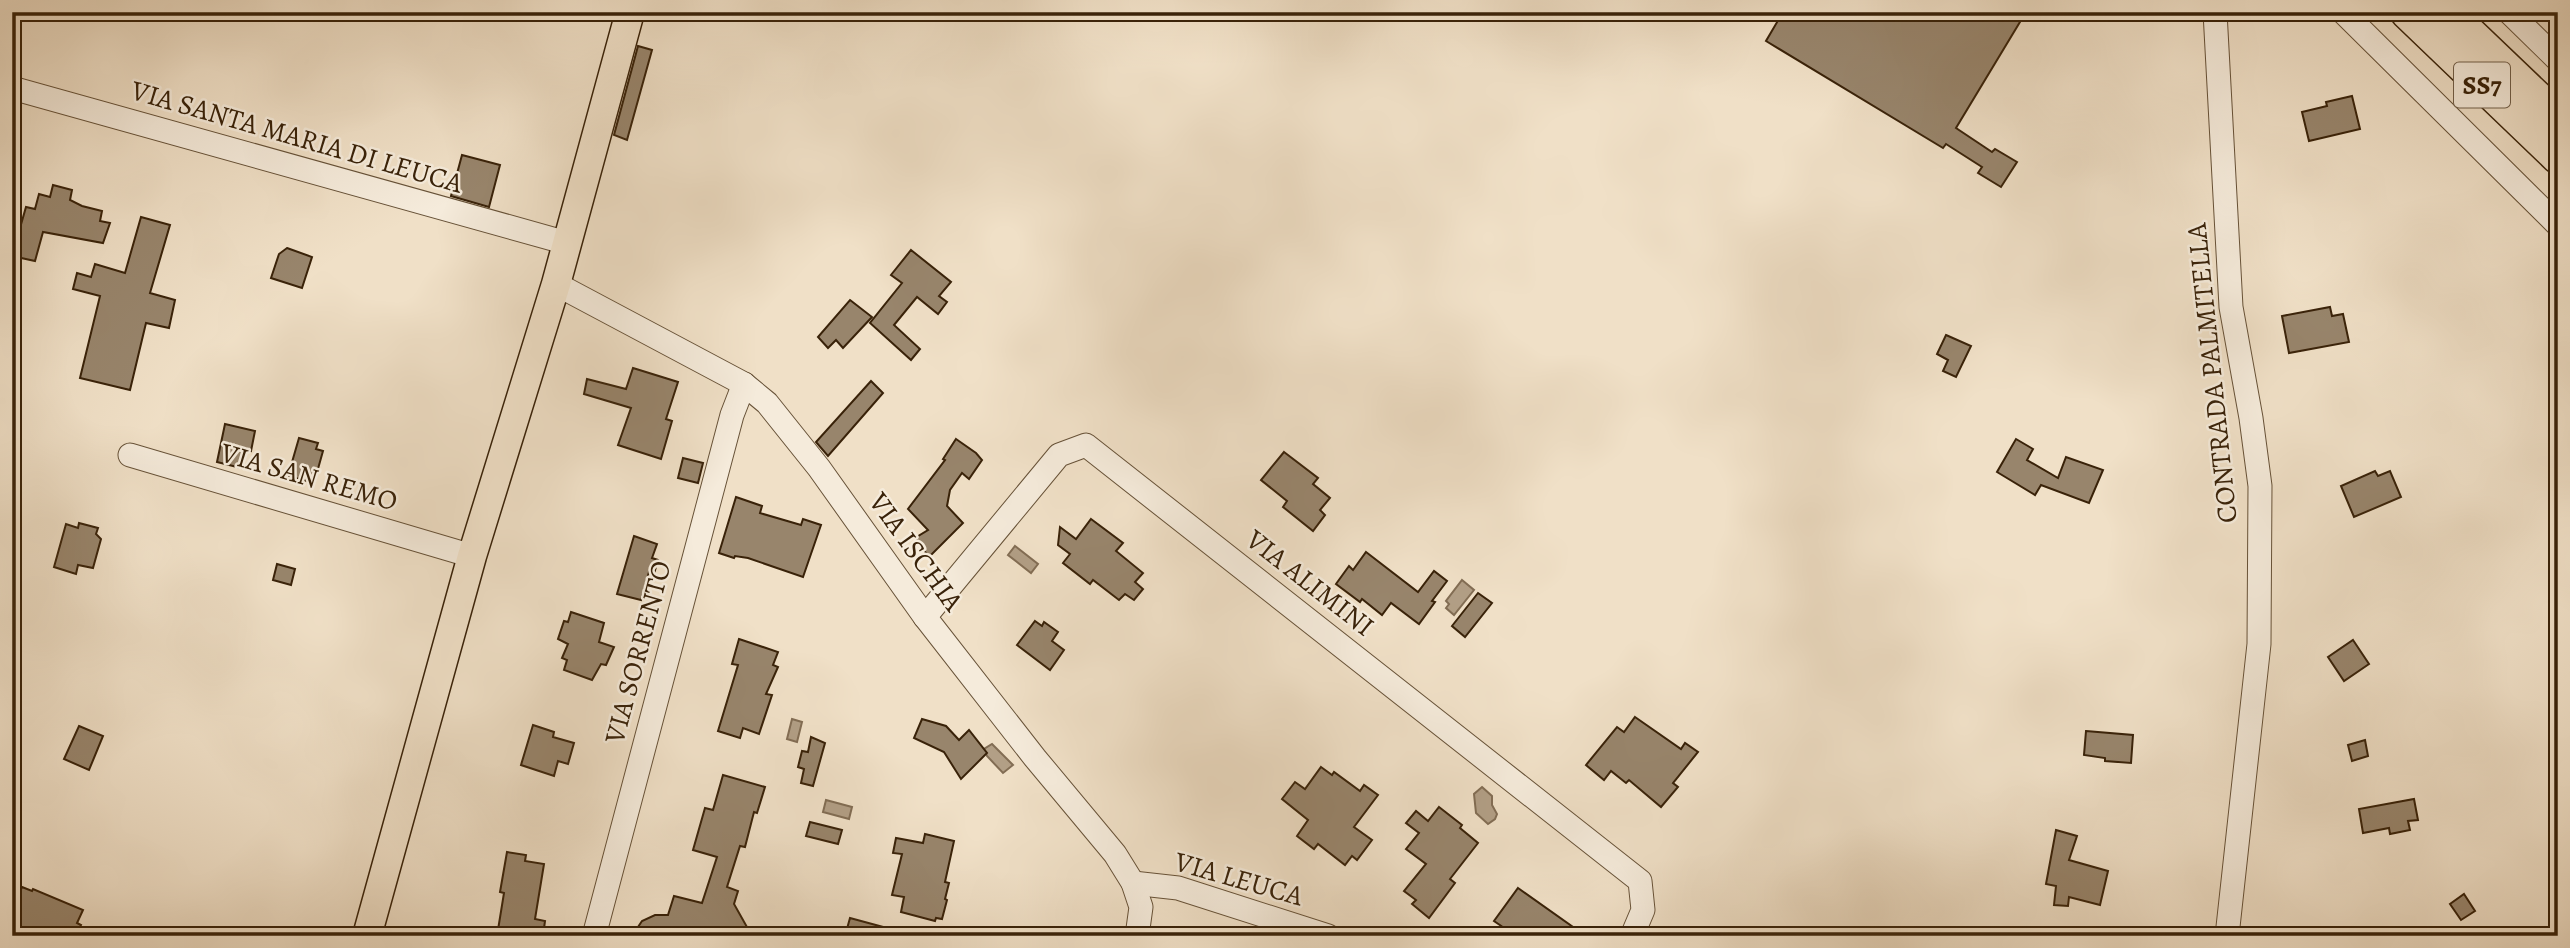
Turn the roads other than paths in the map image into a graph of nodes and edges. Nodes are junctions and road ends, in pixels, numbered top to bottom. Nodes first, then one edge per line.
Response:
1 (630, 12) edge
2 (2215, 12) edge
3 (2343, 12) edge
4 (2407, 12) edge
5 (2447, 12) edge
6 (2509, 12) edge
7 (2558, 60) edge
8 (12, 88) edge
9 (2558, 118) edge
10 (2558, 157) edge
11 (2558, 225) edge
12 (566, 243) junction
13 (556, 284) junction
14 (744, 384) junction
15 (130, 455) dead end
16 (472, 556) junction
17 (925, 617) junction
18 (1133, 883) junction
19 (367, 936) edge
20 (594, 936) edge
21 (1137, 936) edge
22 (1328, 936) edge
23 (1632, 936) edge
24 (2227, 936) edge

1 - 12 main road
2 - 24 street, CONTRADA PALMITELLA
3 - 11 street
4 - 10 highway, SS7
5 - 9 highway, SS7
6 - 7 street
8 - 12 street, VIA SANTA MARIA DI LEUCA
12 - 13 main road
13 - 14 street, VIA ISCHIA
13 - 16 main road
14 - 17 street, VIA ISCHIA
14 - 20 street, VIA SORRENTO
15 - 16 street, VIA SAN REMO
16 - 19 main road
17 - 18 street, VIA ISCHIA
17 - 23 street, VIA ALIMINI
18 - 21 street, VIA ISCHIA
18 - 22 street, VIA LEUCA

